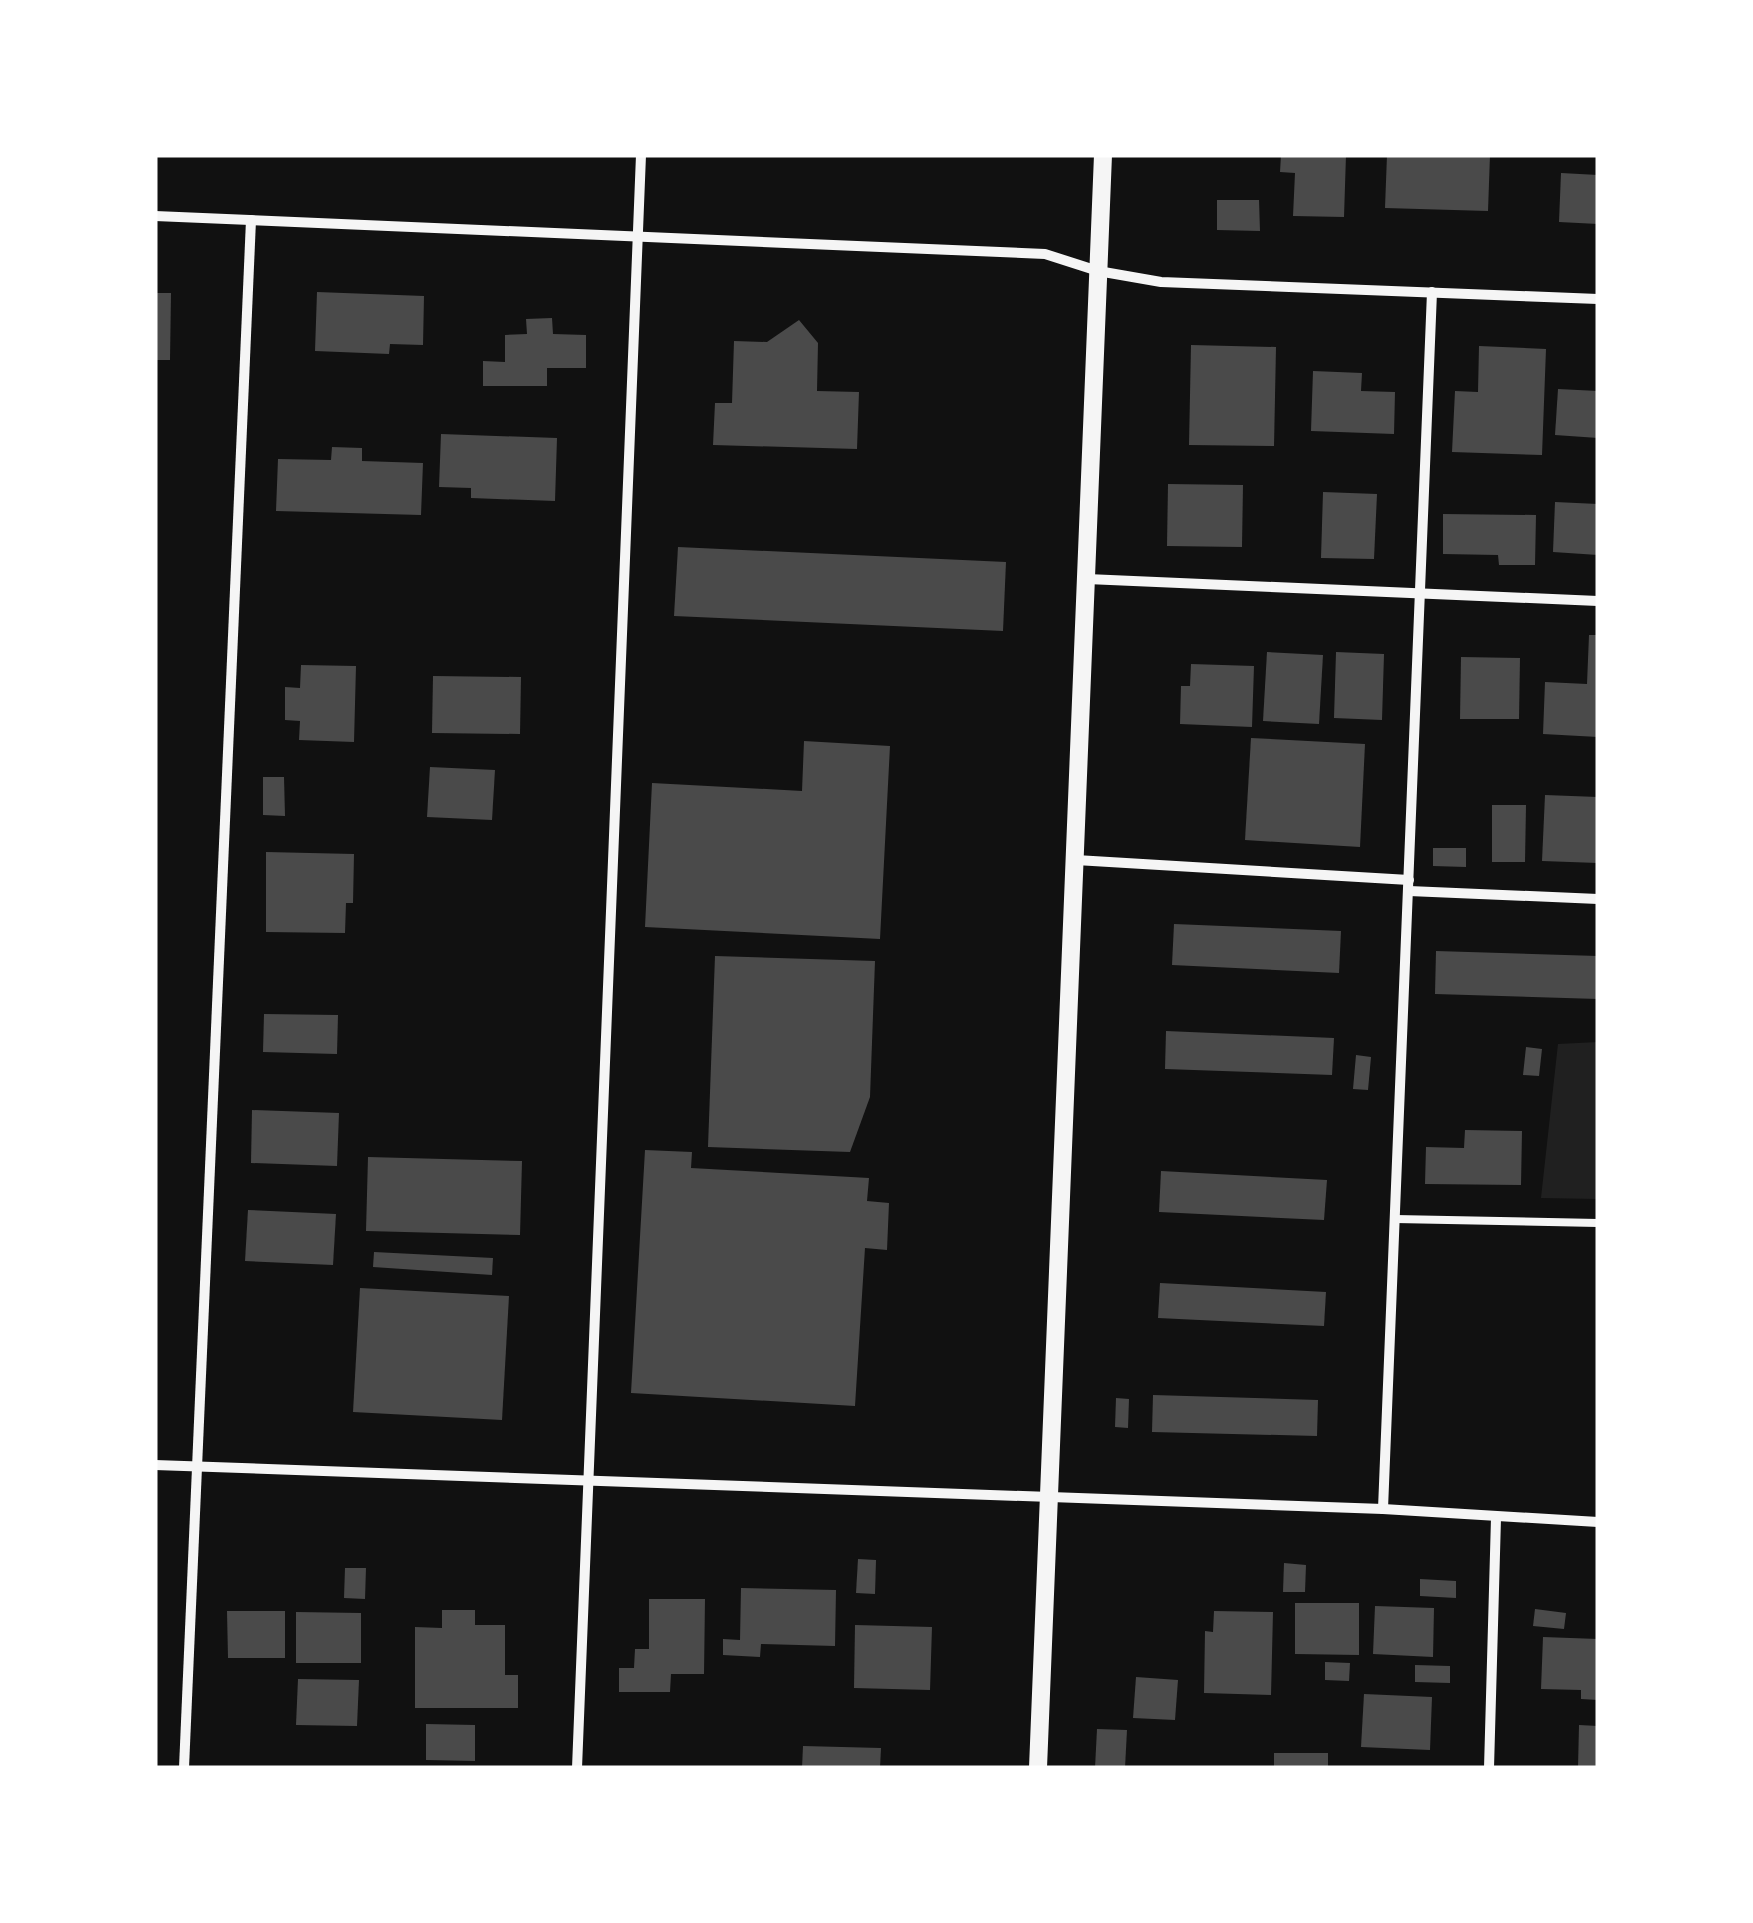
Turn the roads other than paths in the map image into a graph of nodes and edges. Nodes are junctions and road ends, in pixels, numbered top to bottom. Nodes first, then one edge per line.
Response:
1 (641, 155) edge
2 (1103, 155) edge
3 (155, 216) edge
4 (251, 220) junction
5 (637, 238) junction
6 (1098, 272) junction
7 (1432, 292) junction
8 (1598, 299) edge
9 (1086, 578) junction
10 (1420, 594) junction
11 (1598, 601) edge
12 (1076, 860) junction
13 (1409, 886) junction
14 (1598, 899) edge
15 (1395, 1218) junction
16 (1598, 1223) edge
17 (155, 1465) edge
18 (196, 1467) junction
19 (590, 1483) junction
20 (1047, 1497) junction
21 (1383, 1509) junction
22 (1496, 1518) junction
23 (1598, 1522) edge
24 (184, 1768) edge
25 (577, 1768) edge
26 (1038, 1768) edge
27 (1489, 1768) edge

1 - 5 street
2 - 6 street
3 - 4 street
4 - 5 street
4 - 18 street
5 - 6 street
5 - 19 street
6 - 7 street
6 - 9 street
7 - 8 street
7 - 10 street
9 - 10 street
9 - 12 street
10 - 11 street
10 - 13 street
12 - 13 street
12 - 20 street
13 - 14 street
13 - 15 street
15 - 16 lane
15 - 21 street
17 - 18 street
18 - 19 street
18 - 24 street
19 - 20 street
19 - 25 street
20 - 21 street
20 - 26 street
21 - 22 street
22 - 23 street
22 - 27 street

